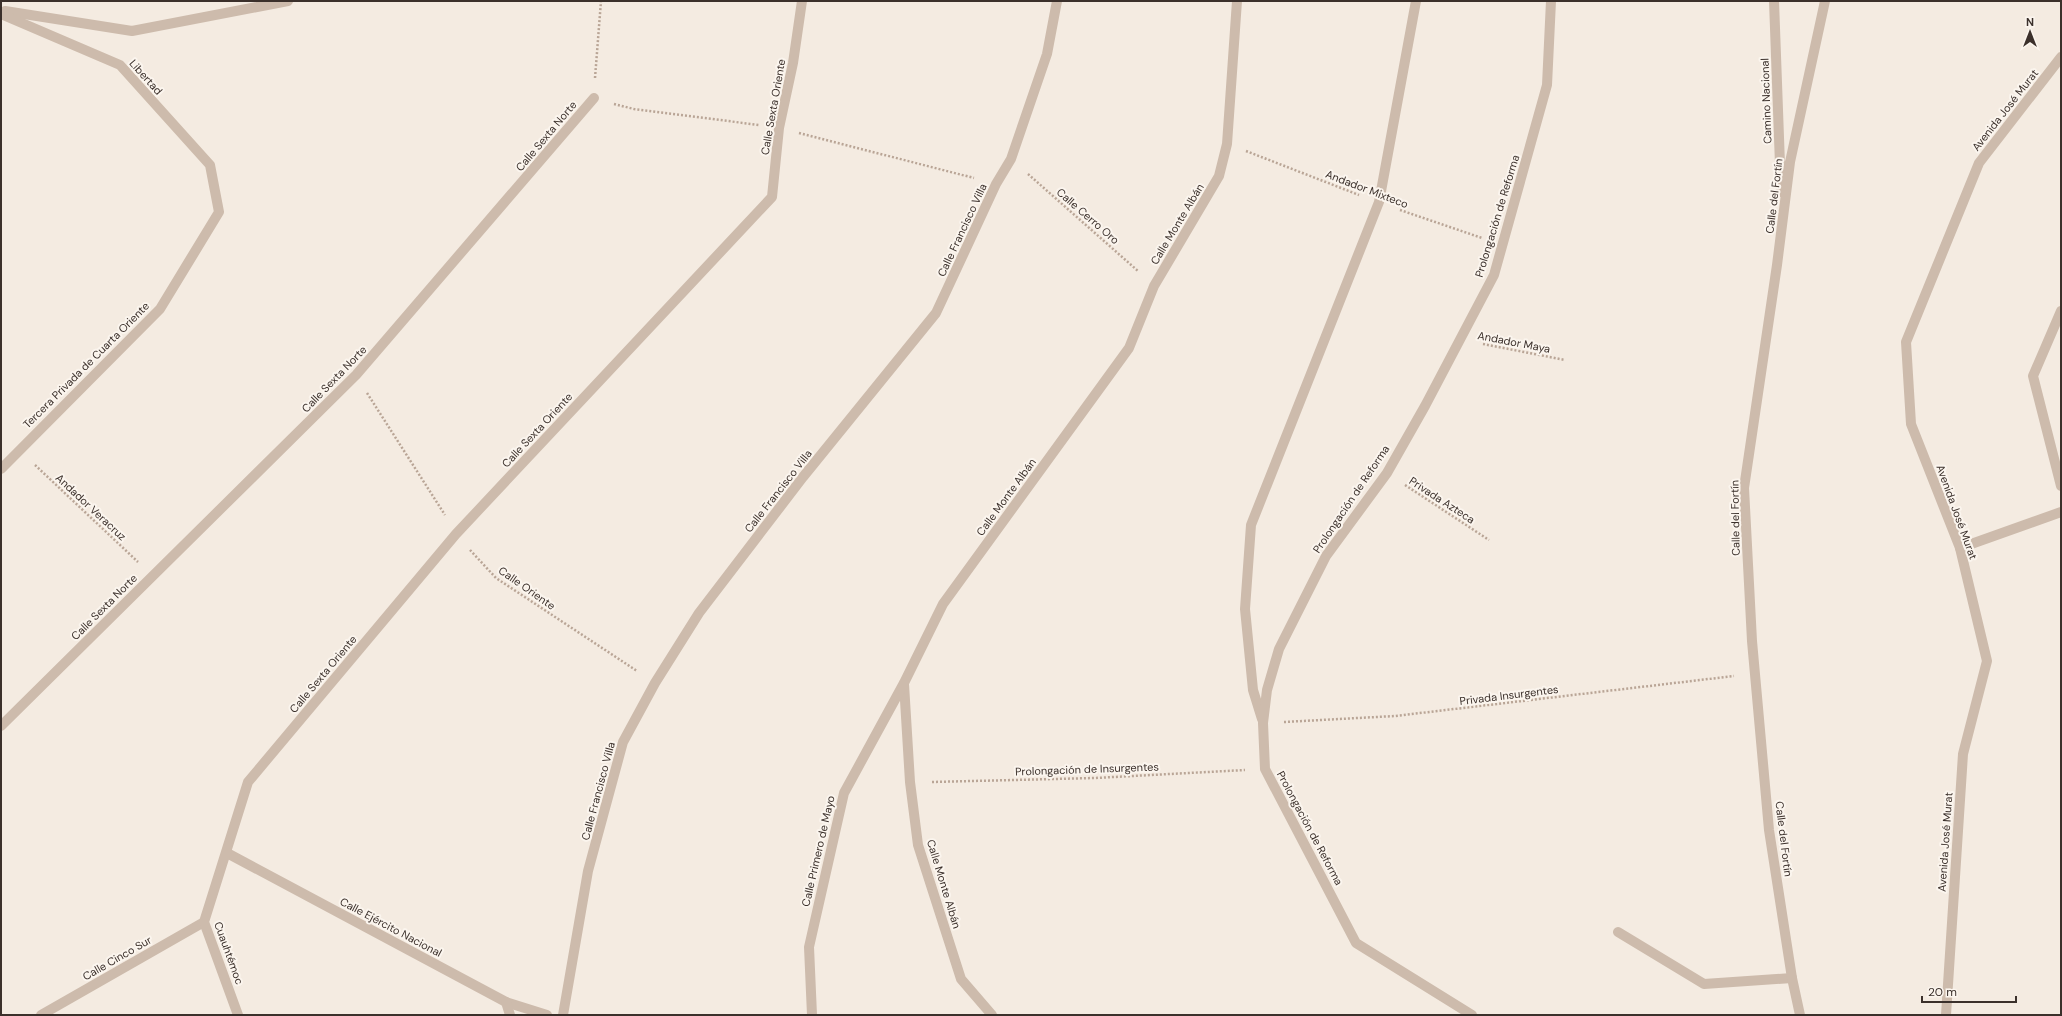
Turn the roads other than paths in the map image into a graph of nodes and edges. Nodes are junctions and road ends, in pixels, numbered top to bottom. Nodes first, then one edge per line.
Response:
1 (288, 1) edge
2 (802, 1) edge
3 (1057, 1) edge
4 (1237, 1) edge
5 (1416, 1) edge
6 (1551, 1) edge
7 (1774, 1) edge
8 (1825, 1) edge
9 (1, 12) edge
10 (2061, 57) edge
11 (594, 98) road end
12 (219, 212) joint
13 (1782, 224) junction
14 (2061, 311) edge
15 (1, 469) edge
16 (2061, 486) edge
17 (2061, 512) edge
18 (1960, 548) junction
19 (904, 683) junction
20 (1263, 723) junction
21 (1, 726) edge
22 (227, 853) junction
23 (204, 922) junction
24 (1618, 932) dead end
25 (1792, 978) junction
26 (506, 1002) junction
27 (41, 1015) edge
28 (238, 1015) edge
29 (510, 1015) edge
30 (546, 1015) edge
31 (563, 1015) edge
32 (812, 1015) edge
33 (992, 1015) edge
34 (1472, 1015) edge
35 (1800, 1015) edge
36 (1946, 1015) edge

1 - 9 street
2 - 22 street, Calle Sexta Oriente
3 - 31 street, Calle Francisco Villa
4 - 19 street, Calle Monte Albán
5 - 20 street
6 - 20 street, Prolongación de Reforma
7 - 13 street, Camino Nacional
8 - 13 street, Calle del Fortín
9 - 12 street, Libertad
10 - 18 street, Avenida José Murat
11 - 21 street, Calle Sexta Norte
12 - 15 street, Tercera Privada de Cuarta Oriente
13 - 25 street, Calle del Fortín
14 - 16 street
17 - 18 street
18 - 36 street, Avenida José Murat
19 - 32 street, Calle Primero de Mayo
19 - 33 street, Calle Monte Albán
20 - 34 street, Prolongación de Reforma
22 - 23 street, Cuauhtémoc
22 - 26 street, Calle Ejército Nacional
23 - 27 street, Calle Cinco Sur
23 - 28 street, Cuauhtémoc
24 - 25 street
25 - 35 street, Calle del Fortín
26 - 29 street
26 - 30 street, Calle Ejército Nacional

